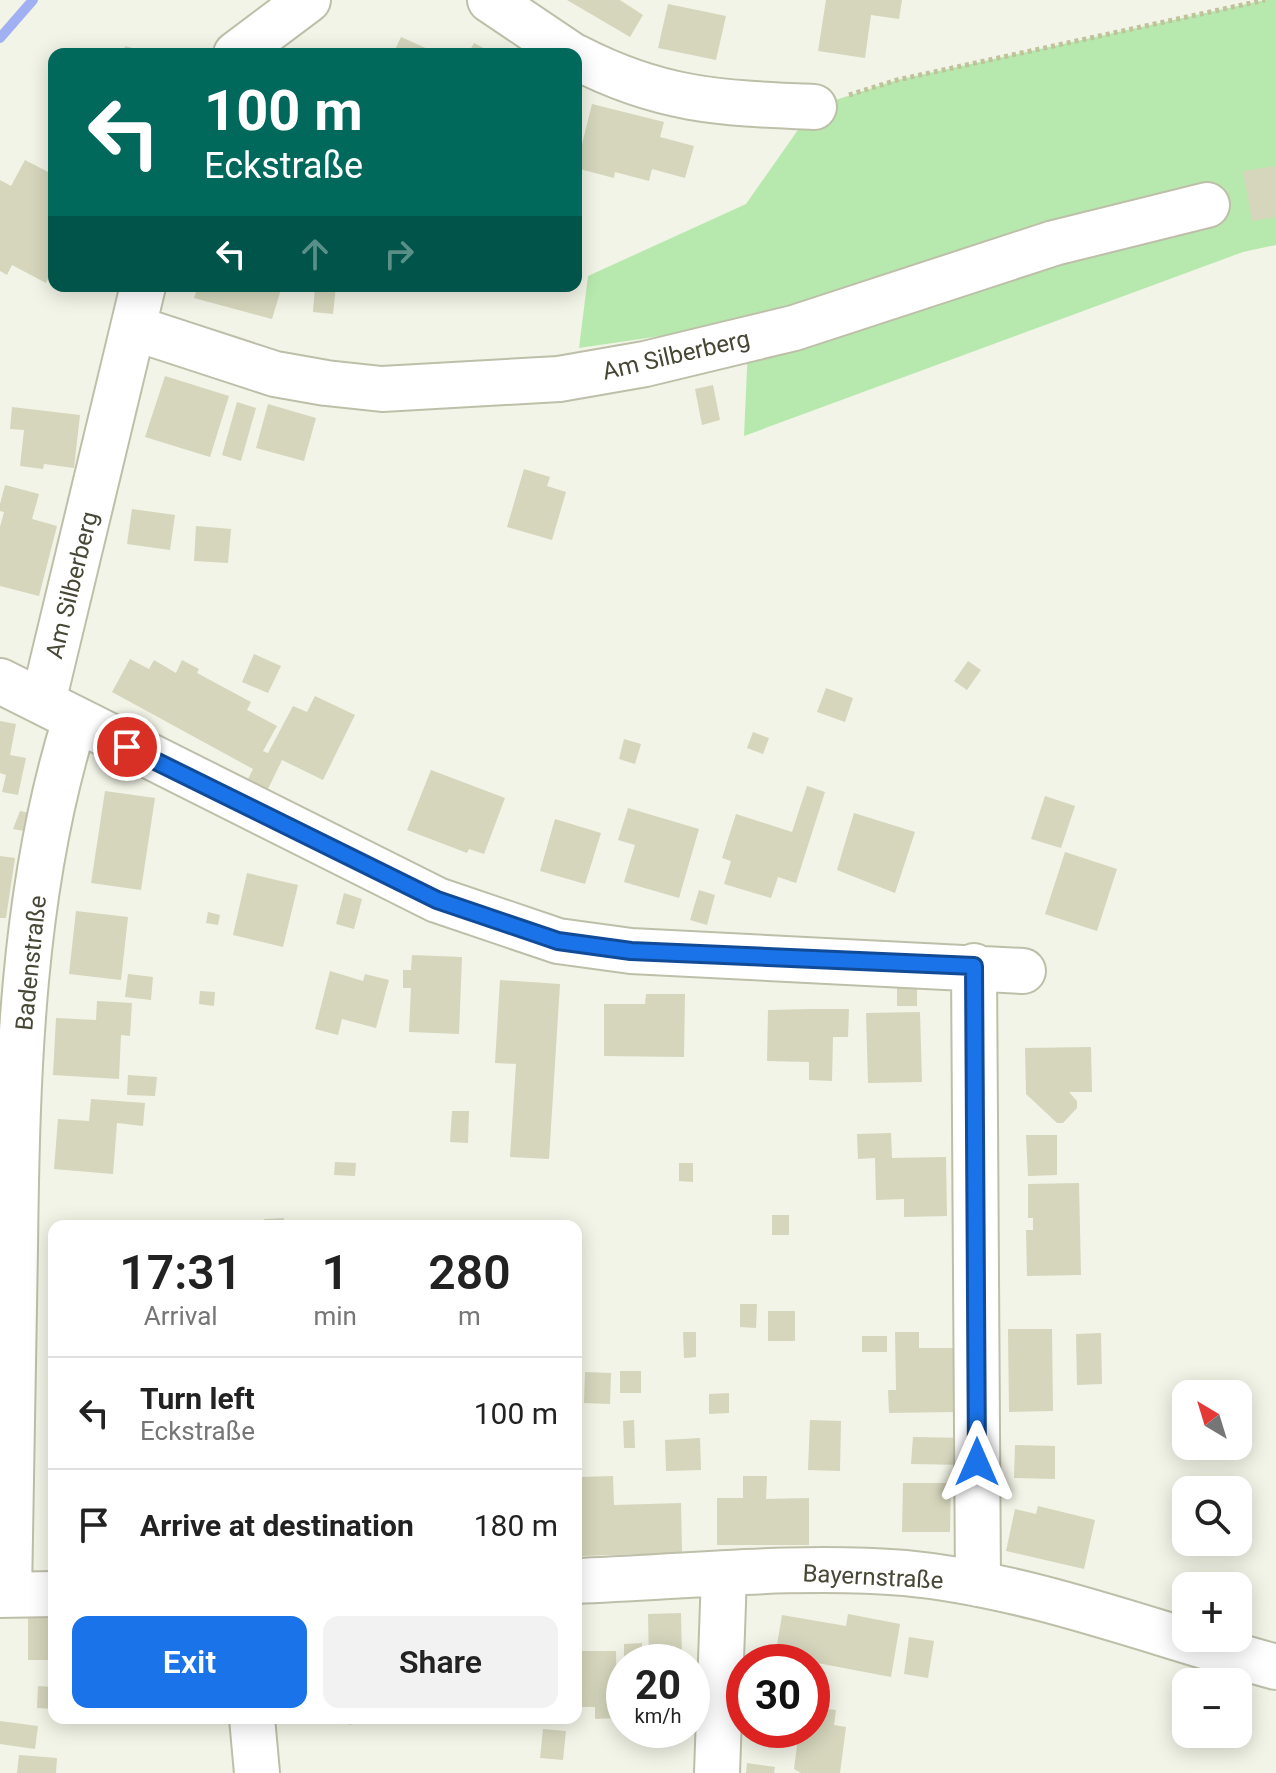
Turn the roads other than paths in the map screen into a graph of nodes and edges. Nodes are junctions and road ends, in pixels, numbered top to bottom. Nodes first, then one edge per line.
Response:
1 (308, 0) edge
2 (490, 0) edge
3 (244, 48) edge
4 (561, 48) edge
5 (582, 60) edge
6 (814, 107) road end
7 (1207, 205) dead end
8 (139, 307) edge
9 (0, 681) edge
10 (59, 711) junction
11 (974, 966) junction
12 (1023, 971) dead end
13 (8, 1158) edge
14 (724, 1575) junction
15 (582, 1581) edge
16 (978, 1584) junction
17 (5, 1594) edge
18 (48, 1594) edge
19 (1276, 1667) edge
20 (253, 1724) edge
21 (257, 1773) edge
22 (717, 1773) edge

1 - 3 street
2 - 4 street
5 - 6 street
7 - 8 street, Am Silberberg
8 - 10 street, Am Silberberg
9 - 10 street
10 - 11 street
10 - 13 street, Badenstraße
11 - 12 street
11 - 16 street
13 - 17 street, Badenstraße
14 - 15 street, Bayernstraße
14 - 16 street, Bayernstraße
14 - 22 street
16 - 19 street, Bayernstraße
17 - 18 street
20 - 21 street

